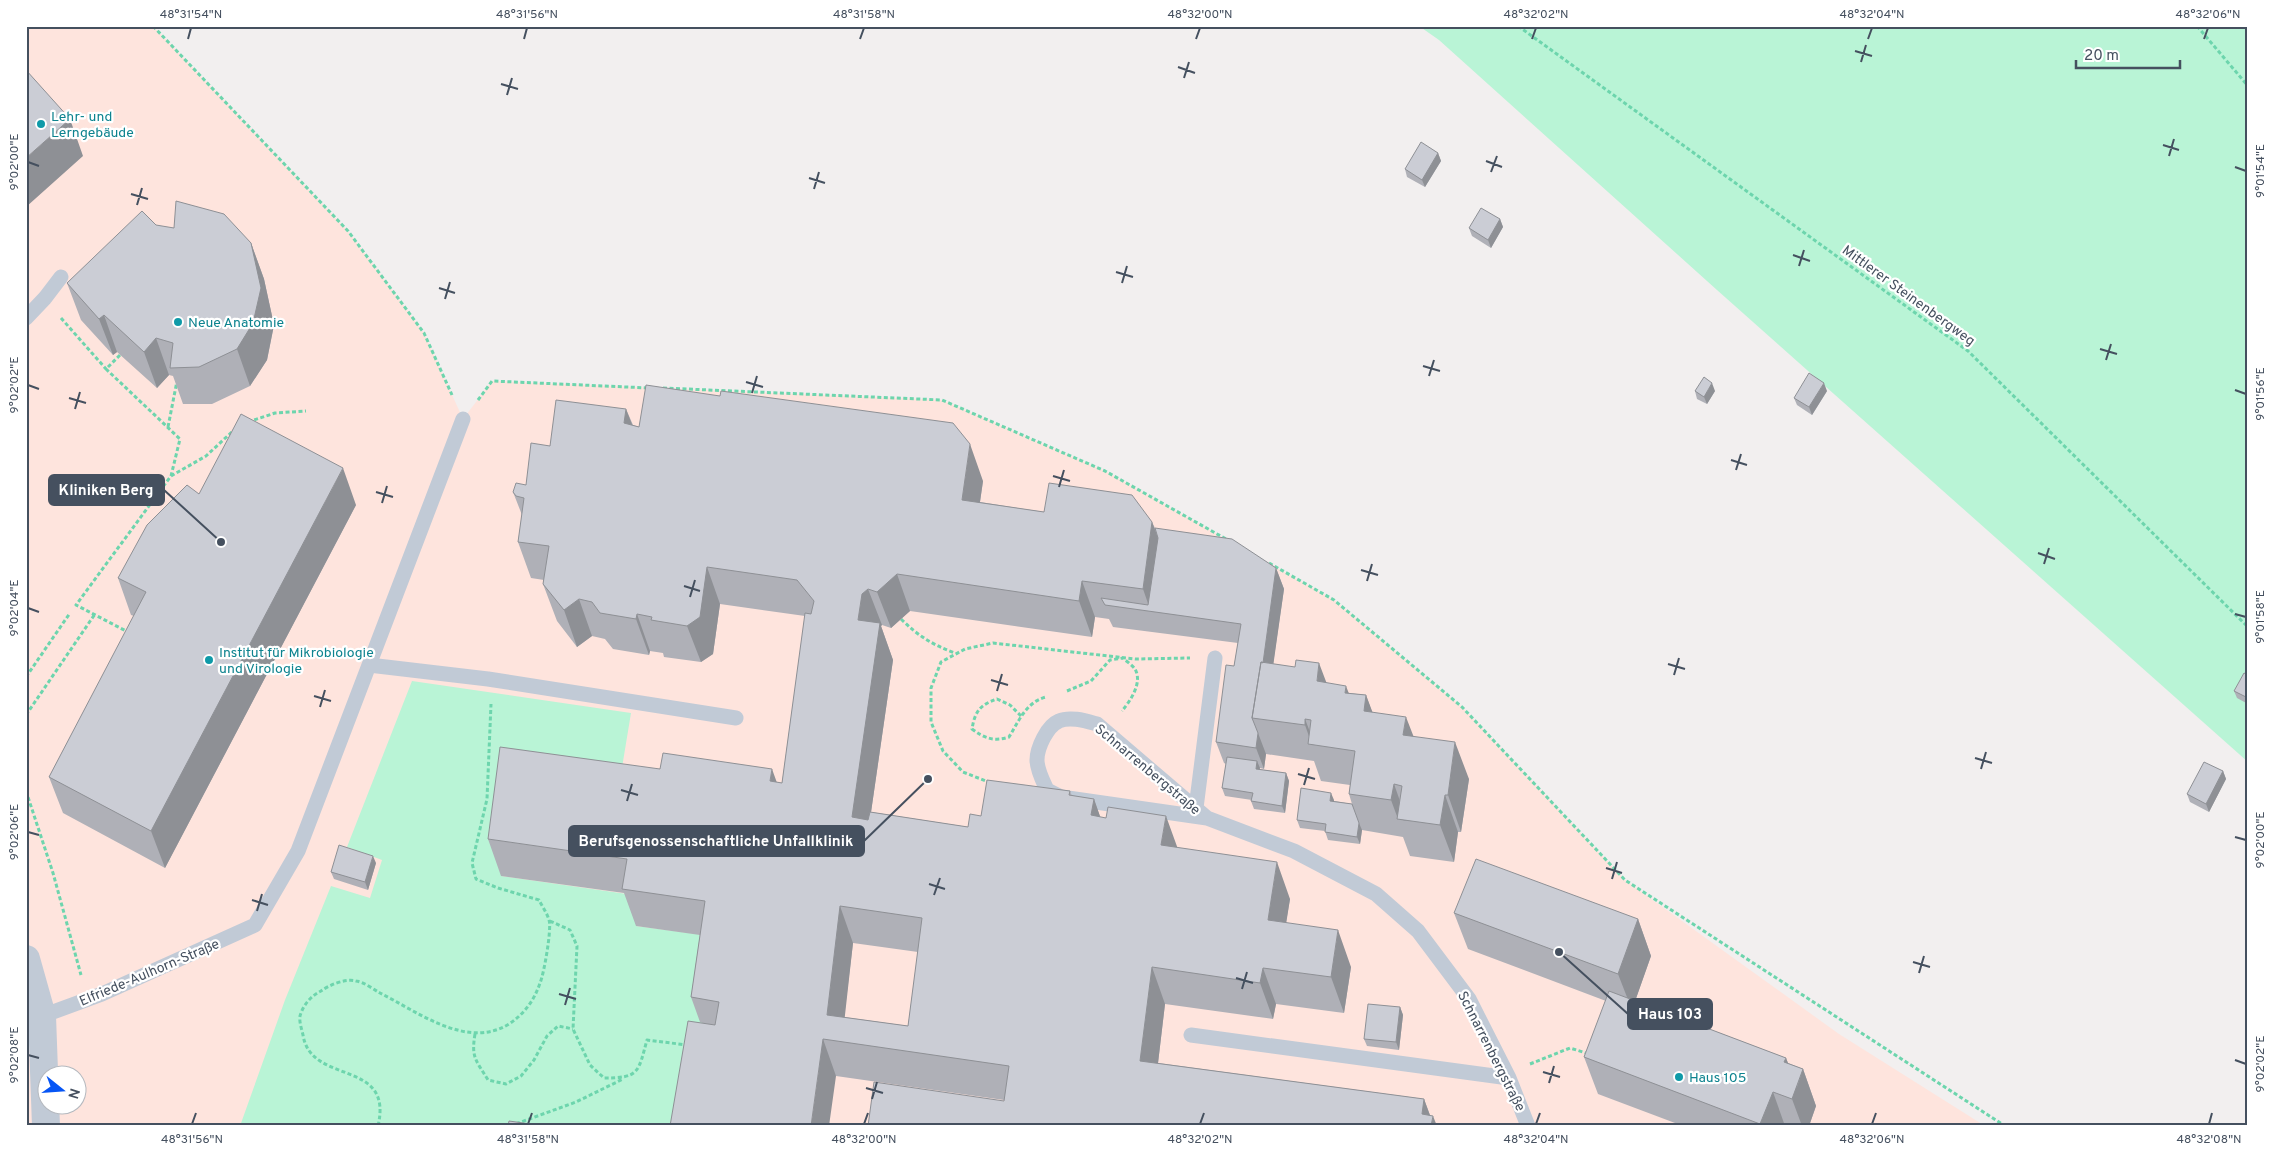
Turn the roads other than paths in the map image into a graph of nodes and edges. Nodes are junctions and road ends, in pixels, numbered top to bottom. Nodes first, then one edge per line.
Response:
1 (61, 277) dead end
2 (26, 318) edge
3 (462, 420) road end
4 (1216, 658) road end
5 (369, 665) junction
6 (736, 718) dead end
7 (1202, 813) junction
8 (26, 958) edge
9 (30, 985) edge
10 (42, 1016) junction
11 (1191, 1035) dead end
12 (35, 1073) edge
13 (1508, 1078) junction
14 (46, 1126) edge
15 (1528, 1126) edge

1 - 2 lane
3 - 5 lane
4 - 7 lane
5 - 6 lane
5 - 10 lane, Elfriede-Aulhorn-Straße
7 - 7 lane, Schnarrenbergstraße
7 - 13 lane, Schnarrenbergstraße
8 - 9 street
9 - 10 street
10 - 12 street
11 - 13 lane
12 - 14 street
13 - 15 lane, Schnarrenbergstraße

